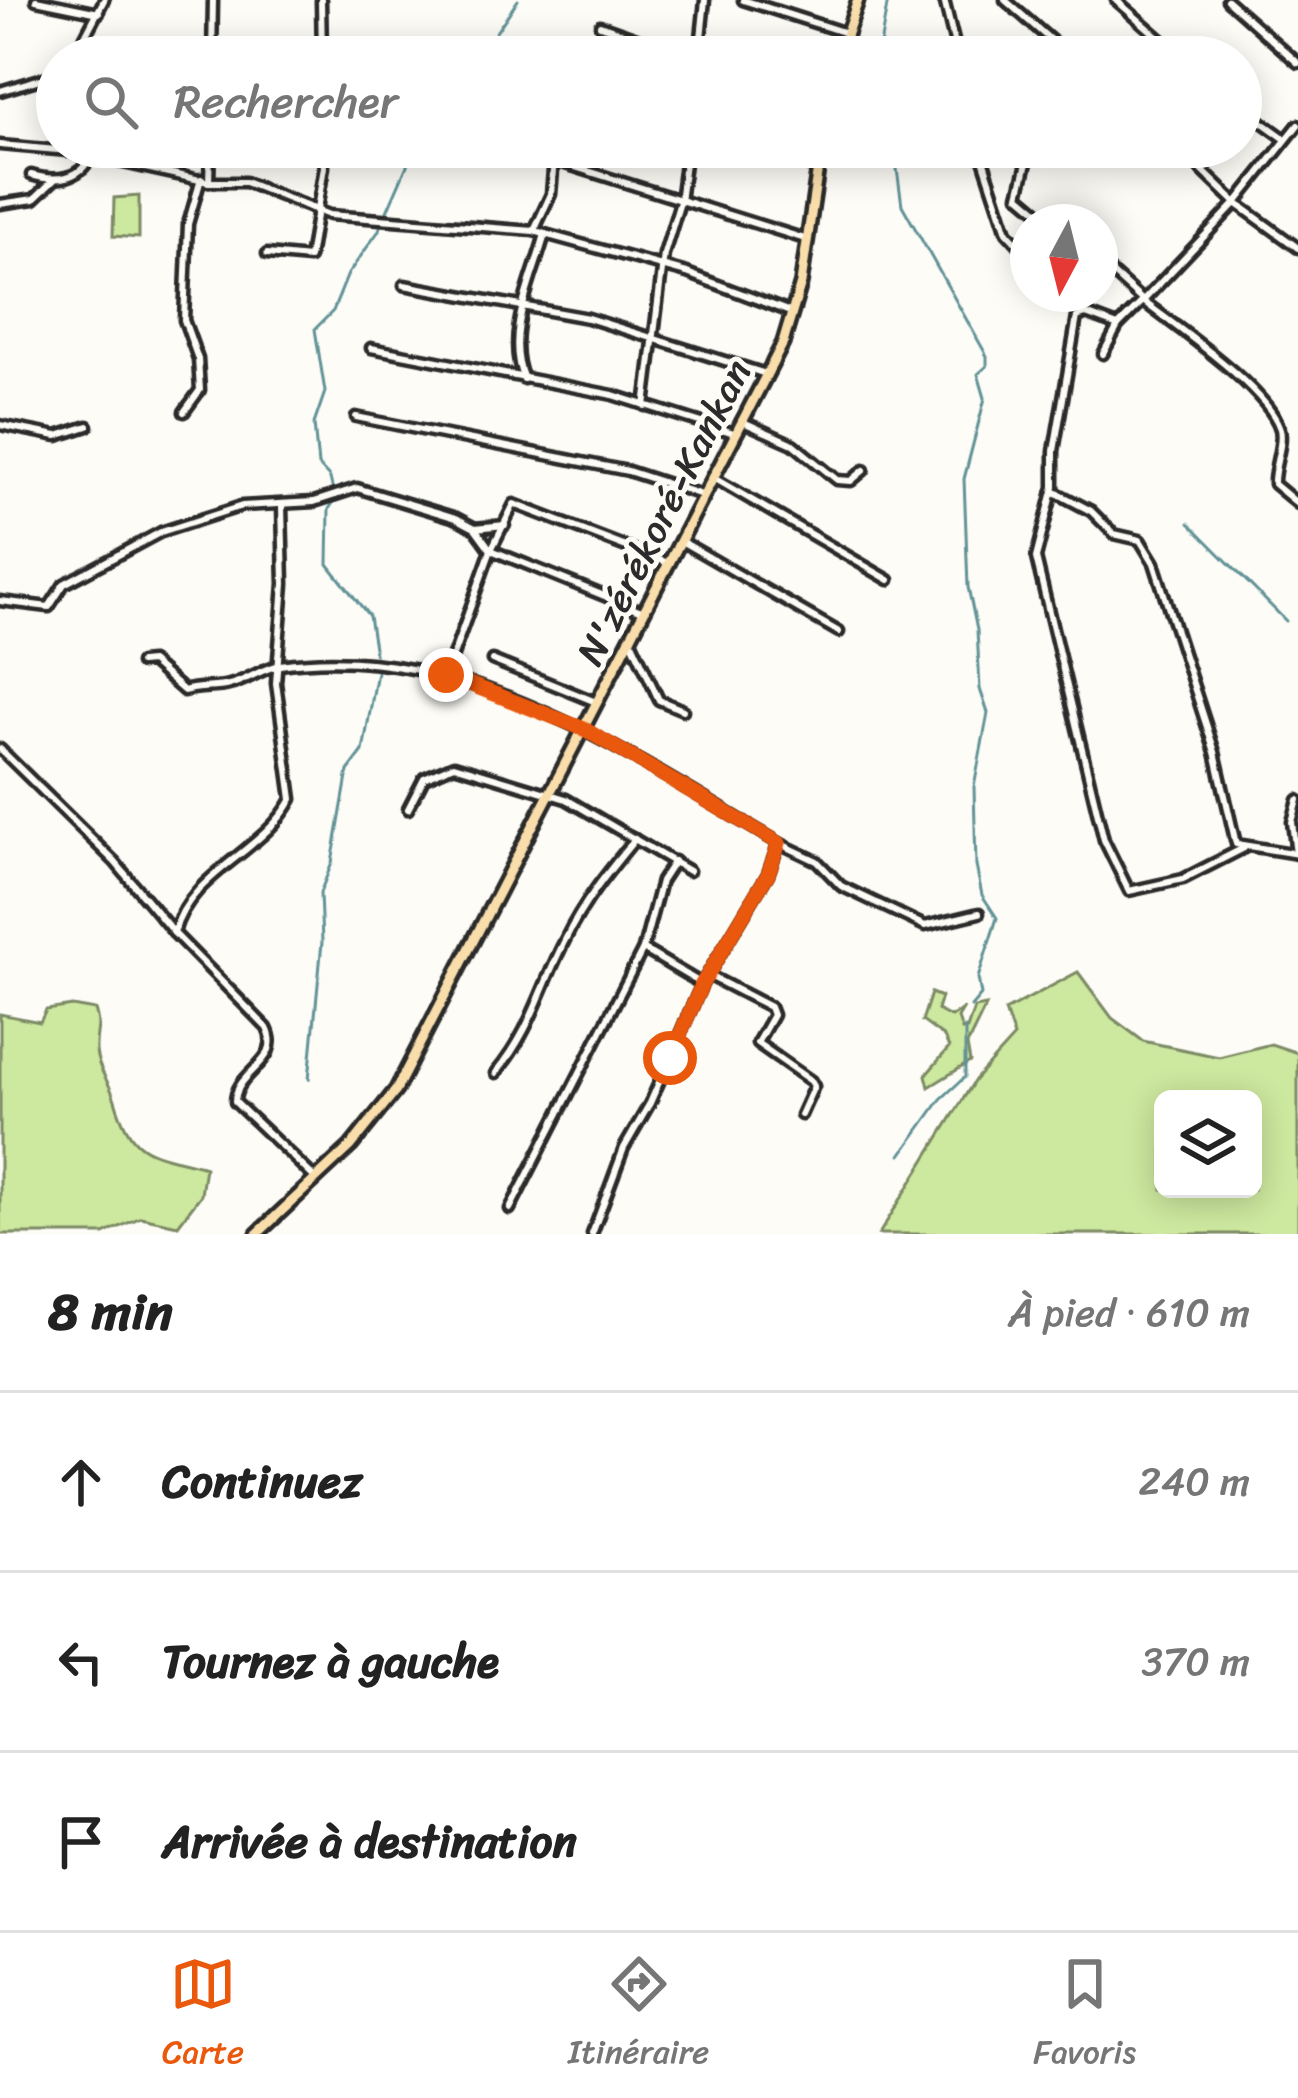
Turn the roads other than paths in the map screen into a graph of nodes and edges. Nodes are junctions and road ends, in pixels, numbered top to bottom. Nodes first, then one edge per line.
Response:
1 (36, 0) edge
2 (104, 0) edge
3 (214, 0) edge
4 (321, 0) edge
5 (705, 0) edge
6 (743, 0) edge
7 (858, 0) edge
8 (944, 0) edge
9 (1005, 0) edge
10 (1116, 0) edge
11 (1227, 0) edge
12 (99, 13) junction
13 (600, 25) dead end
14 (846, 33) junction
15 (86, 36) edge
16 (213, 36) edge
17 (322, 36) edge
18 (633, 36) edge
19 (699, 36) edge
20 (845, 36) edge
21 (953, 36) edge
22 (1042, 36) edge
23 (1157, 36) edge
24 (1298, 63) edge
25 (36, 81) edge
26 (0, 92) edge
27 (1262, 122) edge
28 (1298, 124) edge
29 (1284, 138) junction
30 (0, 145) edge
31 (36, 149) edge
32 (85, 168) edge
33 (148, 168) edge
34 (207, 168) edge
35 (321, 168) edge
36 (554, 168) edge
37 (579, 168) edge
38 (684, 168) edge
39 (819, 168) edge
40 (986, 168) edge
41 (1025, 168) edge
42 (1200, 168) edge
43 (1262, 168) edge
44 (1262, 168) edge
45 (32, 175) dead end
46 (56, 178) junction
47 (205, 180) junction
48 (680, 202) junction
49 (1236, 203) junction
50 (0, 204) edge
51 (1029, 204) edge
52 (318, 213) junction
53 (534, 231) junction
54 (545, 234) junction
55 (1010, 235) edge
56 (809, 240) junction
57 (1298, 248) edge
58 (267, 254) dead end
59 (662, 266) junction
60 (1118, 278) edge
61 (404, 285) dead end
62 (1143, 301) junction
63 (525, 309) junction
64 (1084, 312) edge
65 (793, 314) junction
66 (1086, 314) junction
67 (1118, 326) junction
68 (652, 335) junction
69 (371, 348) dead end
70 (1103, 354) dead end
71 (766, 374) junction
72 (524, 379) junction
73 (645, 406) junction
74 (184, 412) dead end
75 (356, 416) dead end
76 (741, 421) junction
77 (0, 425) edge
78 (88, 426) dead end
79 (734, 434) junction
80 (864, 470) dead end
81 (712, 477) junction
82 (1052, 490) junction
83 (702, 495) junction
84 (1298, 504) edge
85 (282, 506) junction
86 (505, 525) junction
87 (475, 527) junction
88 (679, 540) junction
89 (491, 550) junction
90 (668, 563) junction
91 (889, 580) dead end
92 (0, 601) edge
93 (645, 612) junction
94 (839, 632) dead end
95 (631, 640) junction
96 (492, 660) dead end
97 (140, 663) dead end
98 (278, 665) junction
99 (446, 675) junction
100 (599, 704) junction
101 (682, 710) dead end
102 (584, 729) junction
103 (0, 749) edge
104 (552, 793) junction
105 (1298, 800) edge
106 (408, 808) dead end
107 (635, 839) junction
108 (779, 843) junction
109 (1244, 848) junction
110 (1297, 854) edge
111 (674, 861) junction
112 (689, 872) dead end
113 (979, 913) dead end
114 (174, 933) junction
115 (643, 949) junction
116 (708, 975) junction
117 (702, 984) junction
118 (496, 1073) dead end
119 (801, 1115) dead end
120 (316, 1179) junction
121 (510, 1209) dead end
122 (257, 1234) edge
123 (592, 1234) edge

1 - 12 street
2 - 12 street
3 - 16 street
4 - 17 street
5 - 19 street
6 - 14 street
7 - 14 highway
8 - 21 street
9 - 22 street
10 - 23 street
11 - 24 street
12 - 15 street
13 - 18 street
14 - 20 highway
25 - 26 street
27 - 29 street
28 - 29 street
29 - 44 street
30 - 31 street
32 - 46 street
33 - 47 street
34 - 47 street
35 - 52 street
36 - 53 street
37 - 48 street
38 - 48 street
39 - 56 highway, N'zérékoré-Kankan
40 - 55 street
41 - 51 street
42 - 49 street
43 - 49 street
45 - 46 street
46 - 50 street
47 - 52 street
47 - 74 street
48 - 56 street
48 - 59 street
49 - 57 street
49 - 62 street
52 - 53 street
52 - 58 street
53 - 54 street
54 - 59 street
54 - 63 street
56 - 65 highway, N'zérékoré-Kankan
59 - 65 street
59 - 68 street
60 - 62 street
61 - 63 street
62 - 67 street
62 - 84 street
63 - 68 street
63 - 72 street
64 - 66 street
65 - 71 highway, N'zérékoré-Kankan
66 - 67 street
66 - 82 street
67 - 70 street
68 - 71 street
68 - 73 street
69 - 72 street
71 - 76 highway, N'zérékoré-Kankan
72 - 73 street
73 - 79 street
75 - 83 street
76 - 79 highway, N'zérékoré-Kankan
76 - 80 street
77 - 78 street
79 - 81 highway, N'zérékoré-Kankan
81 - 83 highway, N'zérékoré-Kankan
81 - 91 street
82 - 109 street
82 - 109 street
83 - 88 highway, N'zérékoré-Kankan
85 - 87 street
85 - 92 street
85 - 98 street
86 - 87 street
86 - 89 street
86 - 90 street
87 - 89 street
88 - 90 highway, N'zérékoré-Kankan
88 - 94 street
89 - 93 street
89 - 99 street
90 - 93 highway, N'zérékoré-Kankan
93 - 95 highway, N'zérékoré-Kankan
95 - 100 highway, N'zérékoré-Kankan
95 - 101 street
96 - 100 street
97 - 98 street
98 - 99 street
98 - 114 street
99 - 102 street
100 - 102 highway, N'zérékoré-Kankan
102 - 104 highway, N'zérékoré-Kankan
102 - 108 street
103 - 114 street
104 - 106 street
104 - 107 street
104 - 120 highway, N'zérékoré-Kankan
105 - 110 street
107 - 111 street
107 - 118 street
108 - 113 street
108 - 116 street
109 - 110 street
111 - 112 street
111 - 115 street
114 - 120 street
115 - 117 street
115 - 121 street
116 - 117 street
116 - 119 street
117 - 123 street
120 - 122 highway, N'zérékoré-Kankan

